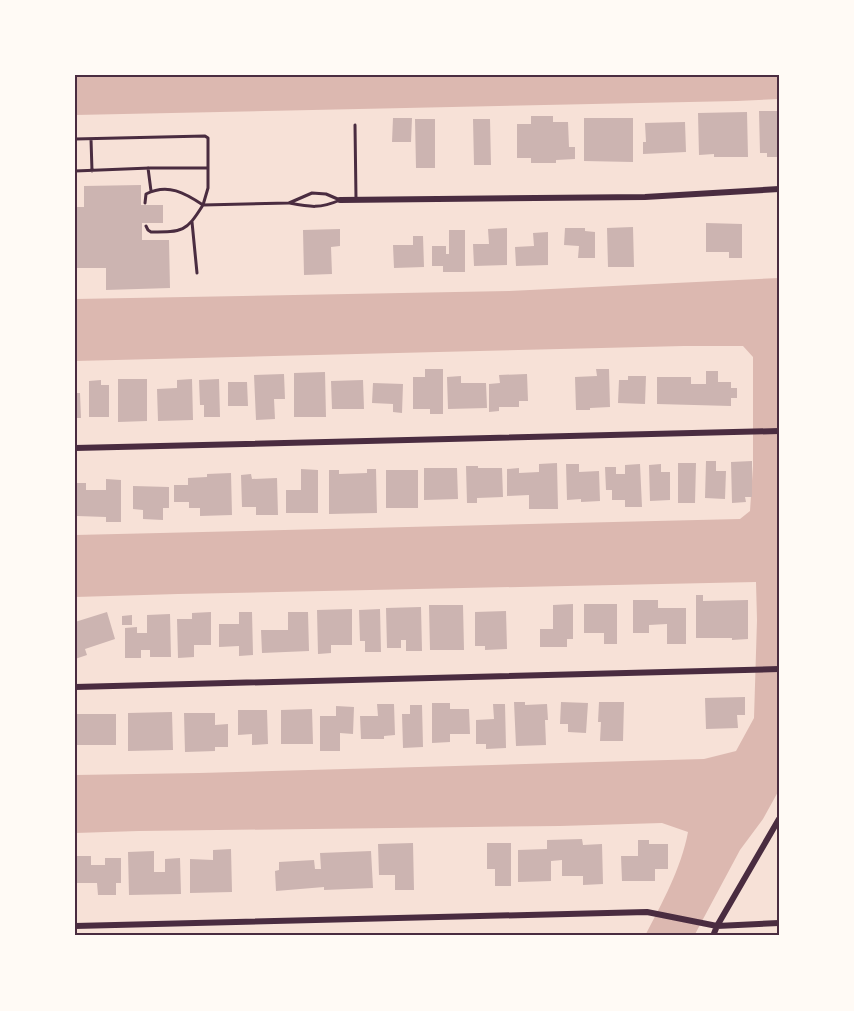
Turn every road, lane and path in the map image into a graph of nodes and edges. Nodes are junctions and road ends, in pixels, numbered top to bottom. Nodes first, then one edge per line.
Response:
1 (355, 125) dead end
2 (75, 139) edge
3 (91, 139) junction
4 (148, 168) junction
5 (208, 168) junction
6 (75, 171) edge
7 (92, 171) junction
8 (779, 189) edge
9 (151, 191) junction
10 (356, 199) junction
11 (340, 200) junction
12 (145, 203) dead end
13 (289, 203) junction
14 (203, 205) junction
15 (192, 222) junction
16 (146, 226) dead end
17 (197, 273) dead end
18 (779, 431) edge
19 (75, 448) edge
20 (779, 669) edge
21 (75, 687) edge
22 (779, 819) edge
23 (779, 924) edge
24 (75, 926) edge
25 (717, 926) junction
26 (713, 936) edge

1 - 10 lane
2 - 3 lane
3 - 5 lane
3 - 7 lane
4 - 5 lane
4 - 7 lane
4 - 9 lane
5 - 14 lane
6 - 7 lane
8 - 10 street
9 - 12 lane
9 - 14 lane
10 - 11 street
11 - 13 lane
11 - 13 lane
13 - 14 lane
14 - 15 lane
15 - 16 lane
15 - 17 lane
18 - 19 street
20 - 21 street
22 - 25 street
23 - 25 street
24 - 25 street
25 - 26 street

